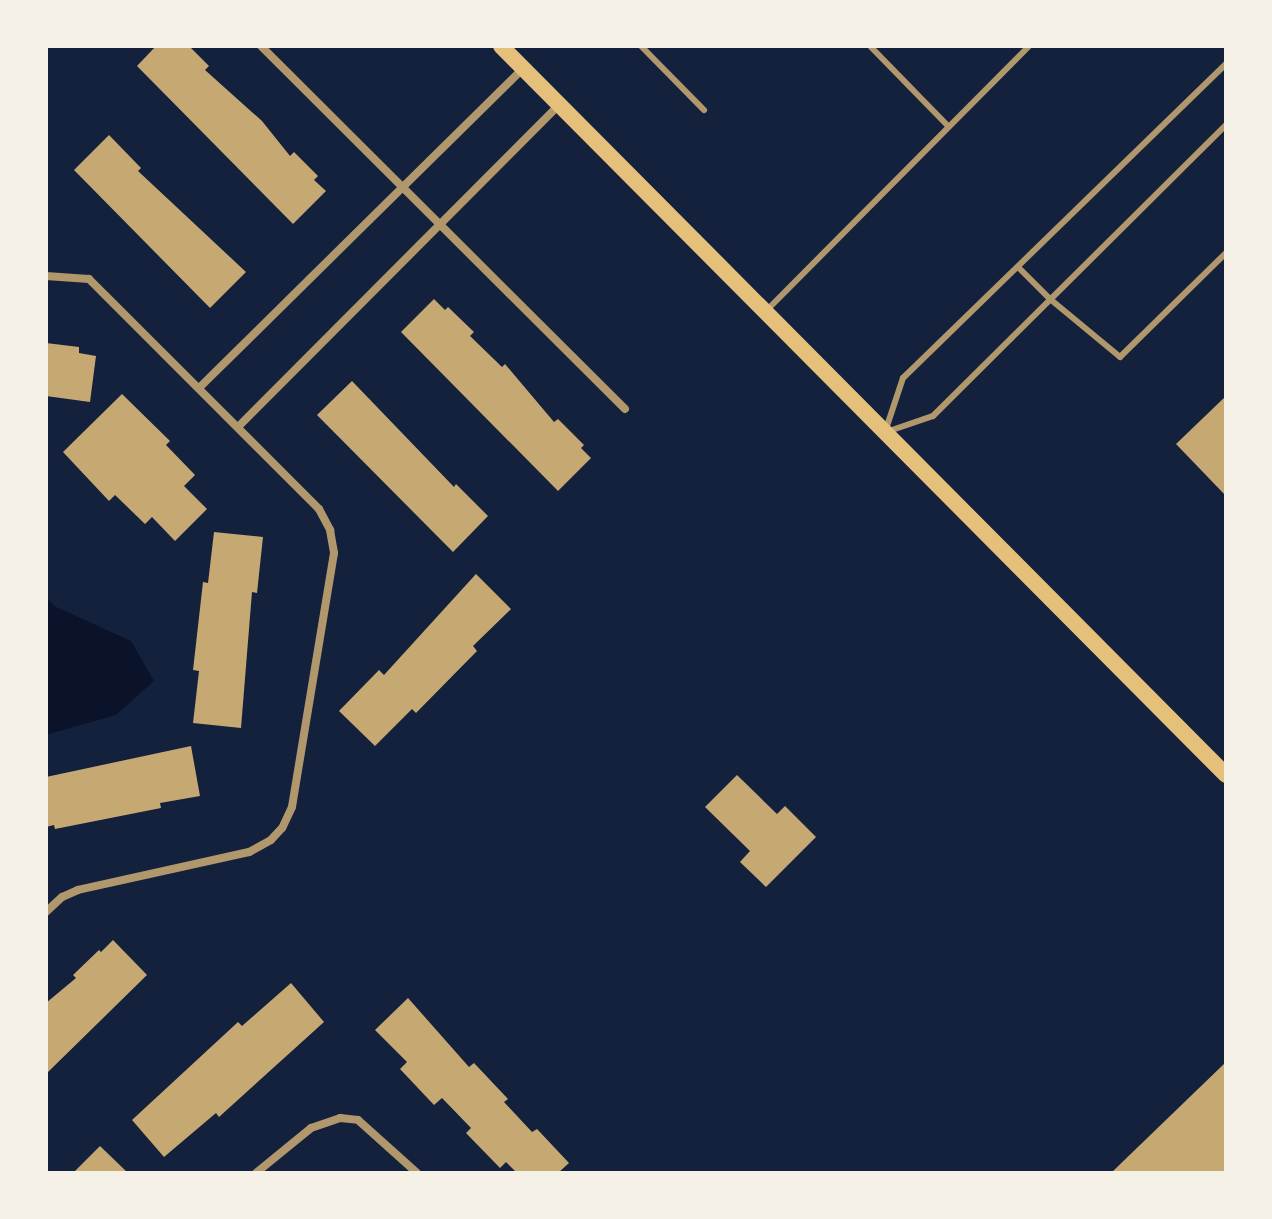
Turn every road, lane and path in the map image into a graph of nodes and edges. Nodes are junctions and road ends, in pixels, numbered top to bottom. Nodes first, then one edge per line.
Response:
1 (261, 46) edge
2 (501, 46) edge
3 (641, 46) edge
4 (870, 46) edge
5 (1029, 46) edge
6 (1226, 64) edge
7 (523, 68) junction
8 (560, 104) junction
9 (704, 110) dead end
10 (947, 125) junction
11 (1226, 125) edge
12 (404, 188) junction
13 (439, 224) junction
14 (1226, 253) edge
15 (1019, 268) junction
16 (46, 276) edge
17 (1050, 299) junction
18 (765, 312) junction
19 (199, 388) junction
20 (625, 409) dead end
21 (239, 426) junction
22 (885, 433) junction
23 (1226, 775) edge
24 (46, 912) edge
25 (256, 1173) edge
26 (417, 1173) edge

1 - 12 street
2 - 7 main road
3 - 9 lane
4 - 10 lane
5 - 10 lane
6 - 15 lane
7 - 8 main road
7 - 12 street
8 - 13 street
8 - 18 main road
10 - 18 lane
11 - 17 lane
12 - 13 street
12 - 19 street
13 - 20 street
13 - 21 street
14 - 17 lane
15 - 17 lane
15 - 22 lane
16 - 19 street
17 - 22 lane
18 - 22 main road
19 - 21 street
21 - 24 street
22 - 23 main road
25 - 26 street

